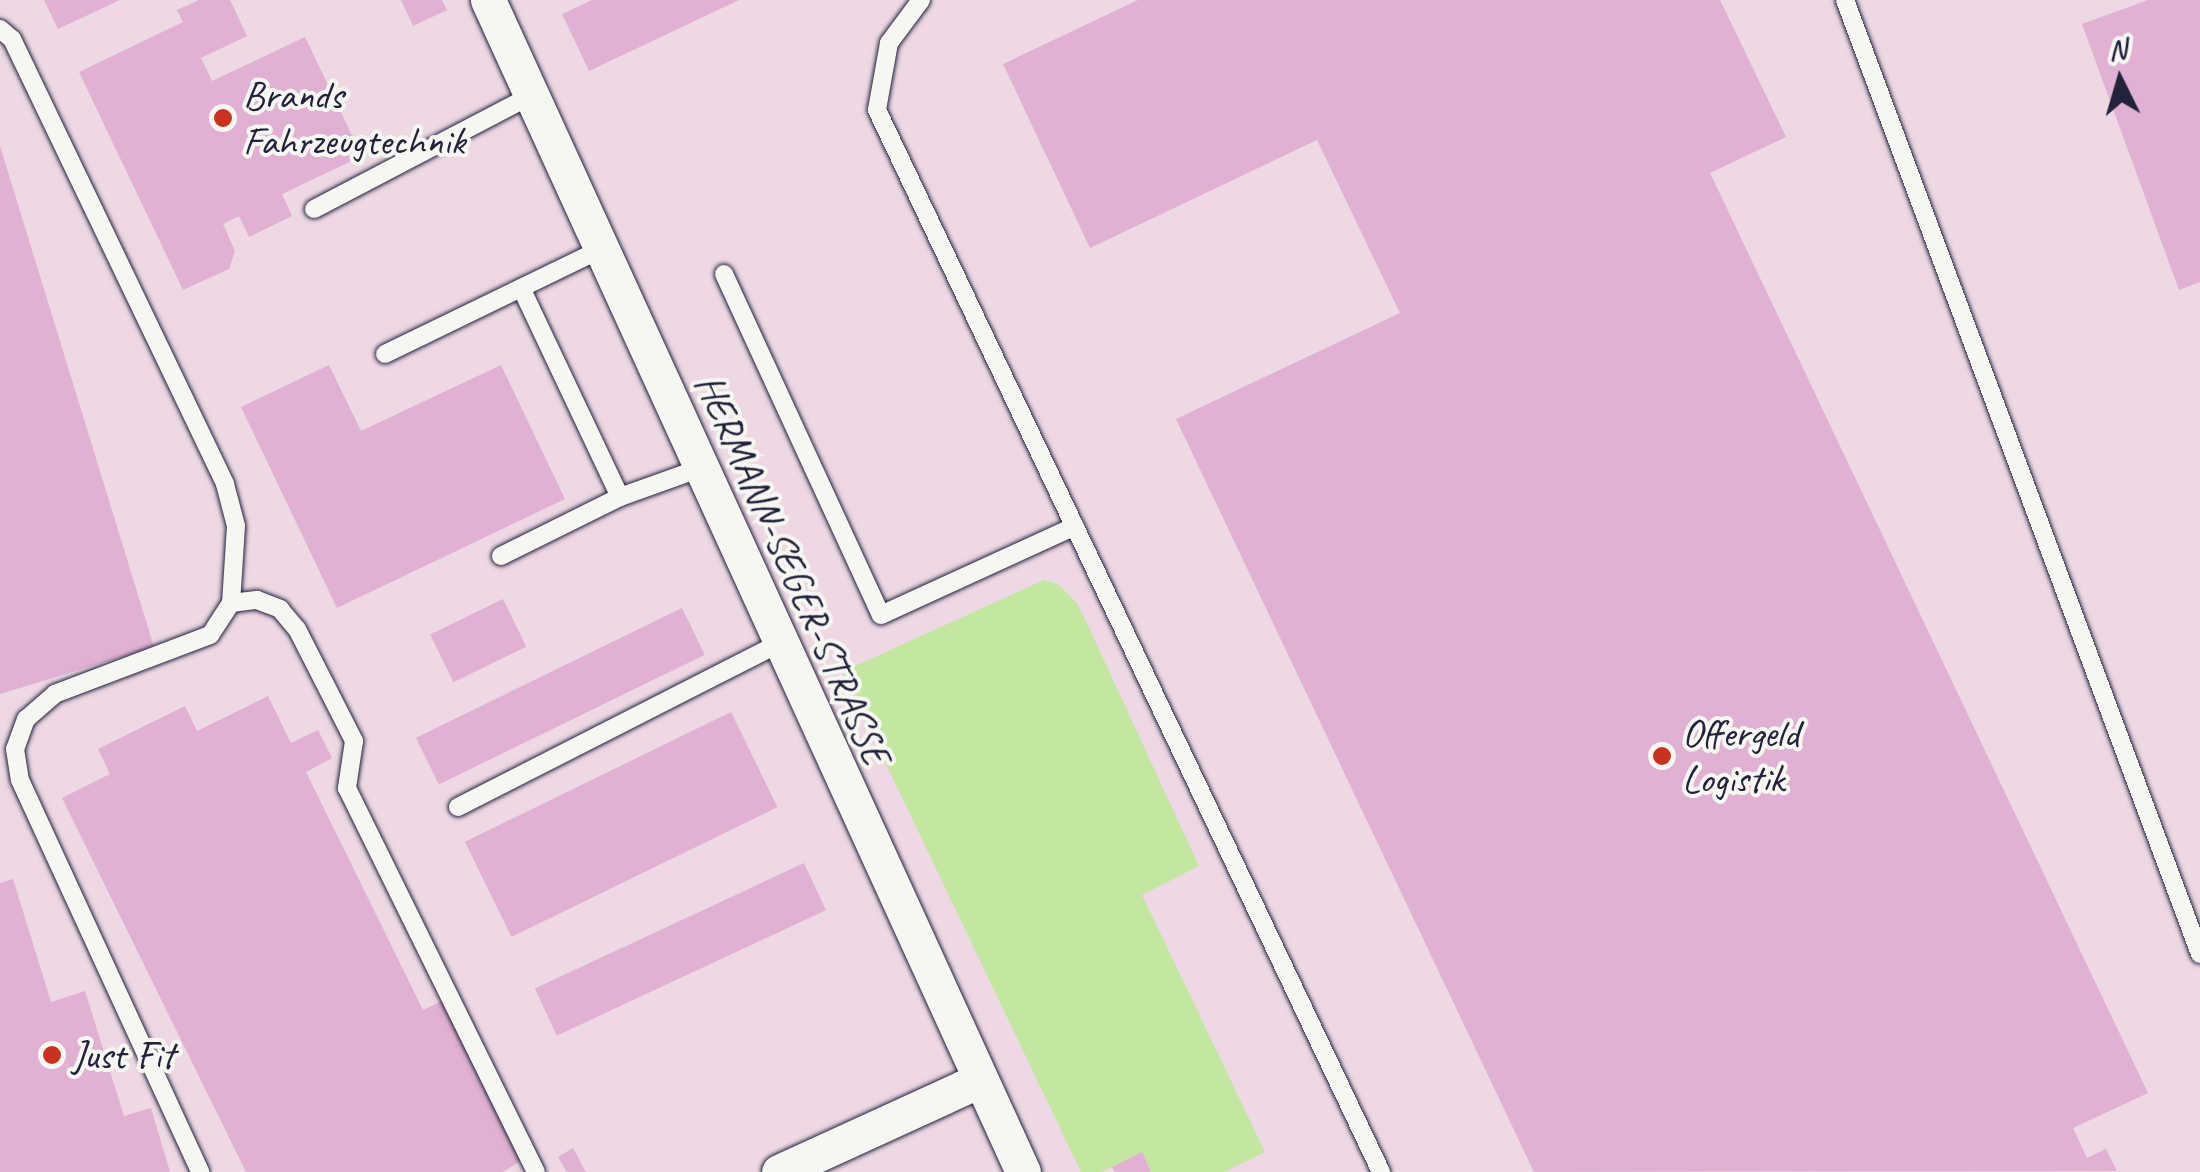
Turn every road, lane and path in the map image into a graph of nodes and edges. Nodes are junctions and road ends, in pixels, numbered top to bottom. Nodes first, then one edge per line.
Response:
1 (488, 0) edge
2 (921, 0) edge
3 (1845, 0) edge
4 (0, 29) edge
5 (532, 95) junction
6 (314, 209) dead end
7 (601, 249) junction
8 (724, 274) dead end
9 (522, 288) junction
10 (385, 354) dead end
11 (700, 468) junction
12 (620, 496) junction
13 (1075, 526) junction
14 (501, 556) dead end
15 (230, 603) junction
16 (780, 643) junction
17 (458, 807) dead end
18 (2200, 954) edge
19 (978, 1081) junction
20 (200, 1172) edge
21 (536, 1172) edge
22 (779, 1172) edge
23 (1023, 1172) edge
24 (1381, 1172) edge

1 - 5 street, HERMANN-SEGER-STRASSE
2 - 13 lane
3 - 18 lane
4 - 15 lane
5 - 6 lane
5 - 7 street, HERMANN-SEGER-STRASSE
7 - 9 lane
7 - 11 street, HERMANN-SEGER-STRASSE
8 - 13 lane
9 - 10 lane
9 - 12 lane
11 - 12 lane
11 - 16 street, HERMANN-SEGER-STRASSE
12 - 14 lane
13 - 24 lane
15 - 20 lane
15 - 21 lane
16 - 17 lane
16 - 19 street, HERMANN-SEGER-STRASSE
19 - 22 street
19 - 23 street, HERMANN-SEGER-STRASSE

